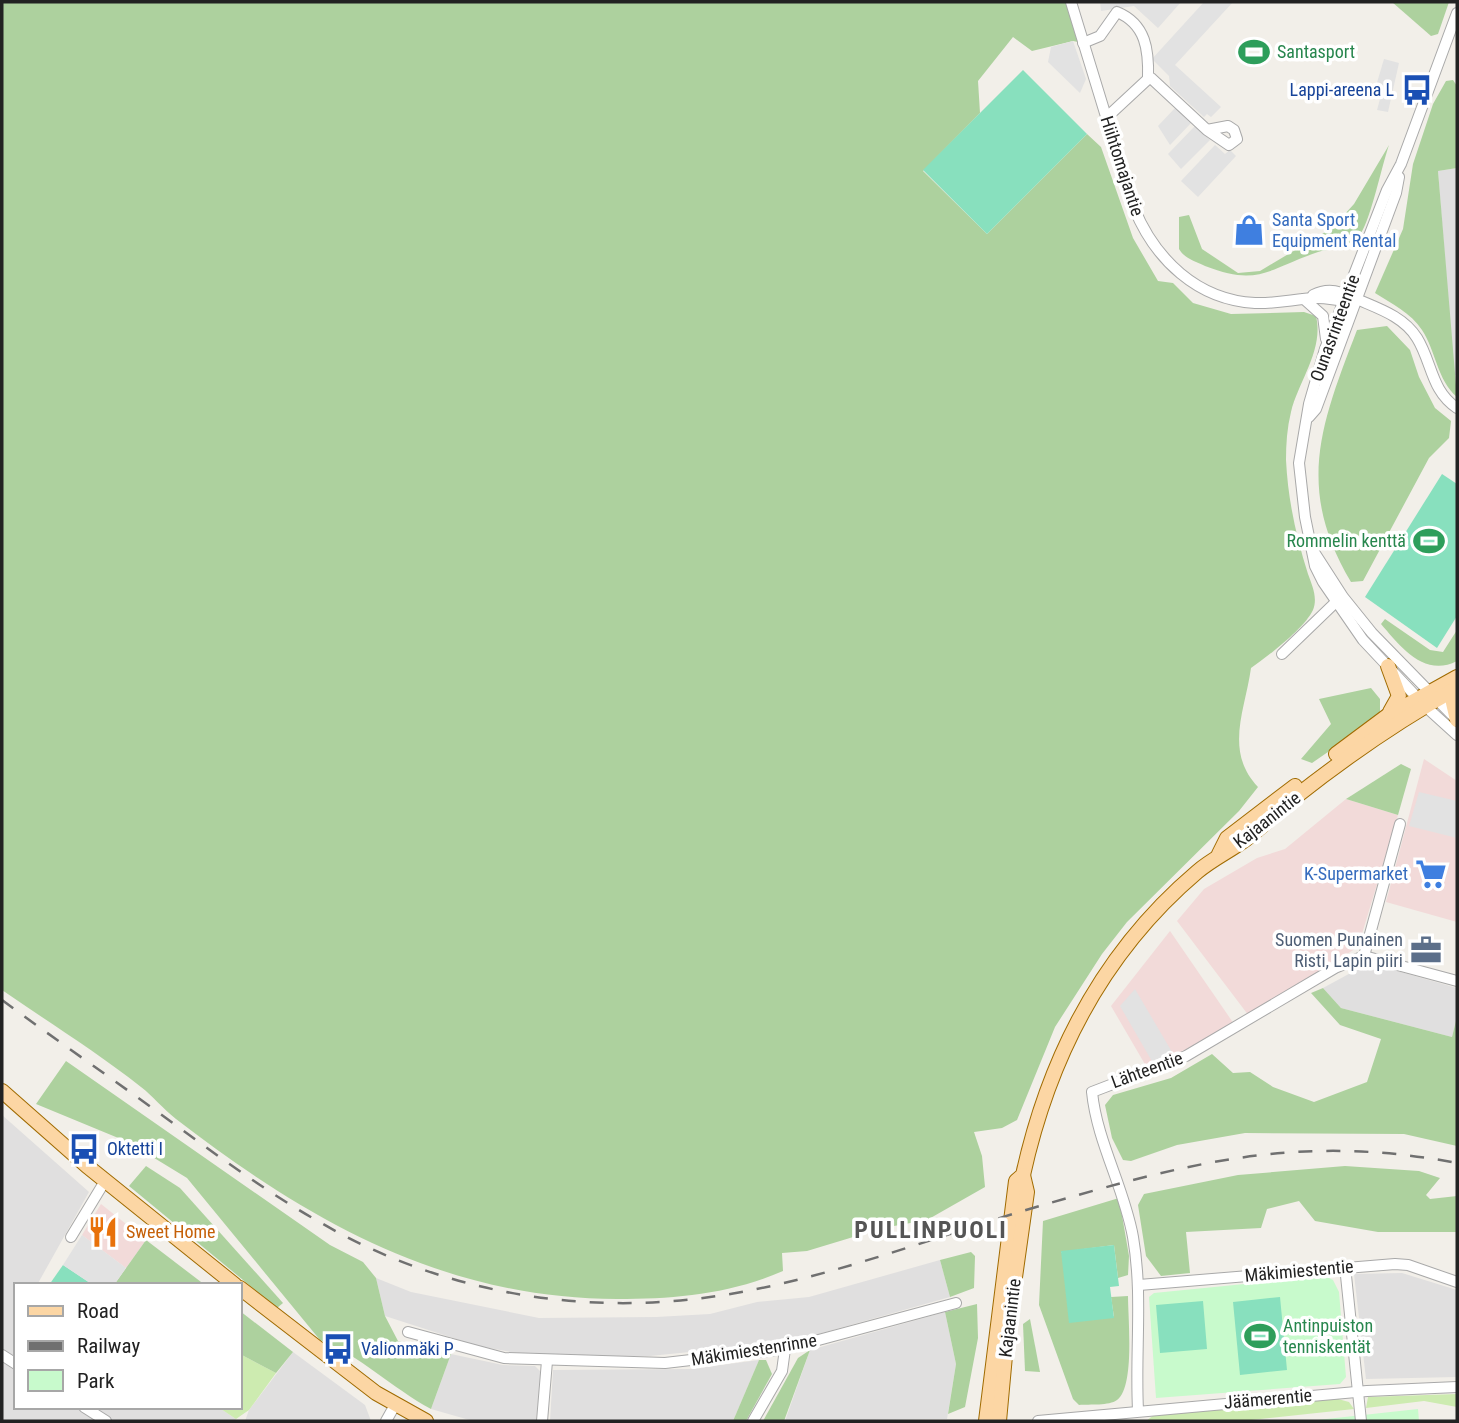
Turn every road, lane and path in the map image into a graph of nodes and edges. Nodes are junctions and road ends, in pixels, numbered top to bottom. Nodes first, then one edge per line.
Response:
1 (1071, 2) edge
2 (1457, 13) edge
3 (1083, 43) junction
4 (1148, 79) junction
5 (1106, 118) junction
6 (1207, 130) dead end
7 (1352, 295) junction
8 (1304, 299) junction
9 (1342, 303) junction
10 (1325, 349) junction
11 (1457, 408) edge
12 (1309, 417) junction
13 (1339, 600) junction
14 (1283, 654) dead end
15 (1388, 666) junction
16 (1457, 677) edge
17 (1457, 689) edge
18 (1426, 699) junction
19 (1387, 716) junction
20 (1457, 720) edge
21 (1457, 735) edge
22 (1400, 824) dead end
23 (1219, 854) junction
24 (1364, 956) junction
25 (1457, 981) edge
26 (2, 1091) edge
27 (1023, 1175) junction
28 (105, 1181) junction
29 (71, 1237) dead end
30 (1345, 1266) junction
31 (1457, 1282) edge
32 (232, 1283) edge
33 (1139, 1285) junction
34 (242, 1290) edge
35 (956, 1303) dead end
36 (408, 1332) dead end
37 (785, 1349) junction
38 (547, 1362) junction
39 (1457, 1387) edge
40 (1356, 1392) junction
41 (395, 1405) junction
42 (87, 1409) edge
43 (1138, 1410) junction
44 (106, 1421) edge
45 (386, 1421) edge
46 (426, 1421) edge
47 (542, 1421) edge
48 (753, 1421) edge
49 (986, 1421) edge
50 (999, 1421) edge
51 (1038, 1421) edge
52 (1360, 1421) edge

1 - 3 street, Hiihtomajantie
2 - 7 street, Ounasrinteentie
3 - 4 street
3 - 5 street, Hiihtomajantie
4 - 5 street
4 - 6 street
5 - 8 street, Hiihtomajantie
7 - 8 street, Hiihtomajantie
7 - 9 street, Hiihtomajantie
7 - 11 street
7 - 12 street, Ounasrinteentie
8 - 9 street, Hiihtomajantie
8 - 10 street
9 - 10 street, Ounasrinteentie
10 - 12 street, Ounasrinteentie
12 - 13 street, Ounasrinteentie
13 - 14 street
13 - 15 street, Ounasrinteentie
13 - 18 street, Ounasrinteentie
15 - 18 street, Ounasrinteentie
15 - 19 main road
16 - 18 main road, Kajaanintie
17 - 18 main road, Kajaanintie
17 - 20 main road
18 - 19 main road, Kajaanintie
18 - 20 street
18 - 21 street
18 - 23 main road, Kajaanintie
19 - 23 main road, Kajaanintie
22 - 24 street
23 - 27 main road
24 - 25 street
24 - 33 street, Lähteentie
26 - 28 main road
27 - 49 main road
27 - 50 main road, Kajaanintie
28 - 29 street
28 - 32 main road
30 - 31 street, Mäkimiestentie
30 - 33 street, Mäkimiestentie
30 - 40 street
33 - 43 street, Lähteentie
34 - 41 main road
35 - 37 street, Mäkimiestenrinne
36 - 38 street, Mäkimiestenrinne
37 - 38 street, Mäkimiestenrinne
37 - 48 street
38 - 47 street
39 - 40 street, Jäämerentie
40 - 43 street, Jäämerentie
40 - 52 street
41 - 45 street
41 - 46 main road
42 - 44 street
43 - 51 street, Jäämerentie

